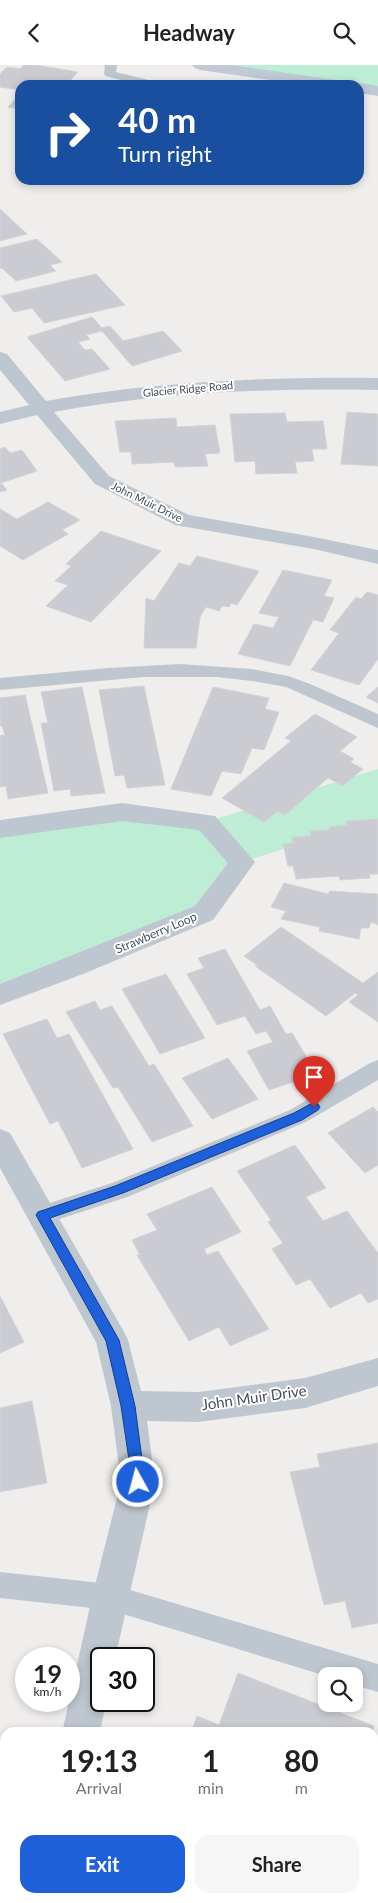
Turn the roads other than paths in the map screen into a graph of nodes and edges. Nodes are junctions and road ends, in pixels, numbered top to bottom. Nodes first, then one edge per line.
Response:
1 (111, 65) edge
2 (200, 65) edge
3 (134, 80) edge
4 (302, 80) edge
5 (364, 89) edge
6 (378, 91) edge
7 (0, 358) edge
8 (378, 384) edge
9 (40, 407) junction
10 (0, 418) edge
11 (378, 557) edge
12 (0, 684) edge
13 (378, 722) edge
14 (0, 829) edge
15 (0, 995) edge
16 (378, 1069) edge
17 (0, 1141) edge
18 (42, 1215) junction
19 (378, 1372) edge
20 (128, 1406) junction
21 (0, 1585) edge
22 (110, 1597) junction
23 (378, 1678) edge
24 (83, 1727) edge

1 - 3 lane
2 - 4 street
5 - 6 street
7 - 9 street, John Muir Drive
8 - 9 street, Glacier Ridge Road
9 - 10 street, Glacier Ridge Road
9 - 11 street, John Muir Drive
12 - 13 lane
14 - 15 street, Strawberry Loop
16 - 18 lane
17 - 18 street
18 - 20 street
19 - 20 street, John Muir Drive
20 - 22 street
21 - 22 lane
22 - 23 lane
22 - 24 street

